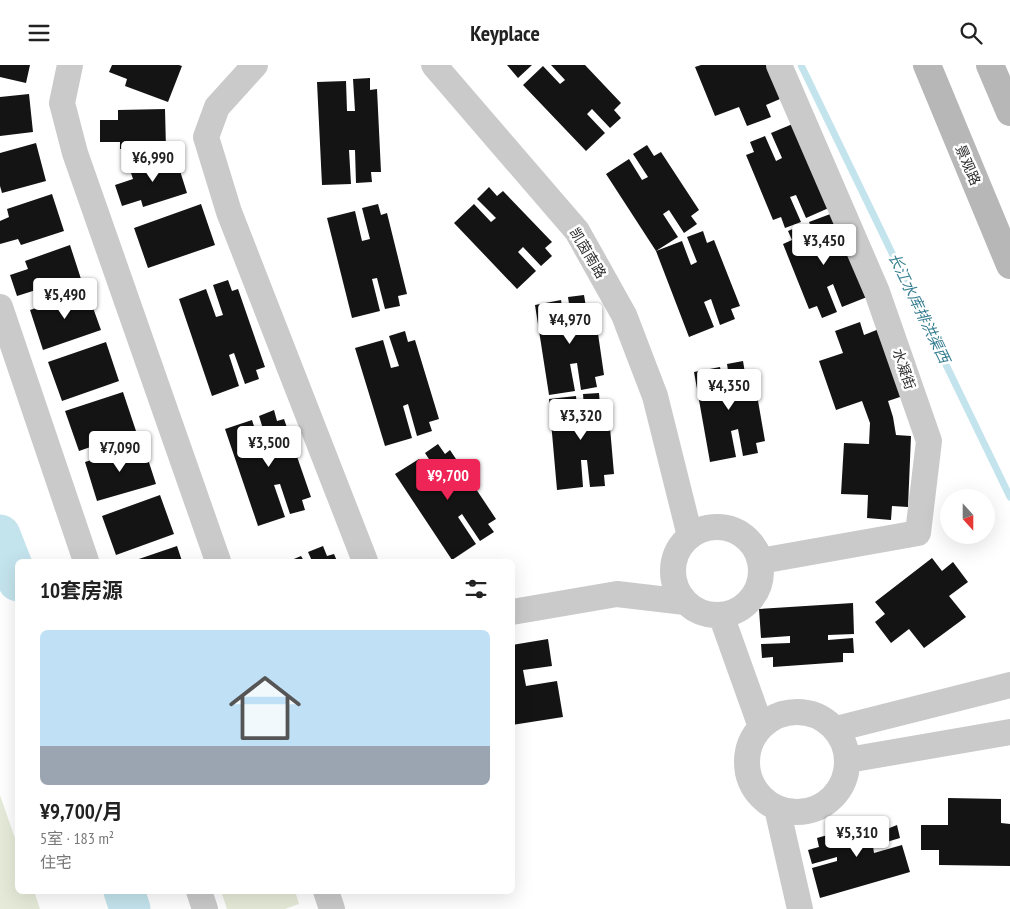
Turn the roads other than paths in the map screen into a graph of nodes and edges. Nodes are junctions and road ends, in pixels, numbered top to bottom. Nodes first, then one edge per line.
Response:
1 (70, 65) edge
2 (255, 65) edge
3 (434, 65) edge
4 (779, 65) edge
5 (927, 65) edge
6 (990, 65) edge
7 (1009, 105) edge
8 (1010, 265) edge
9 (0, 307) edge
10 (690, 536) junction
11 (85, 559) edge
12 (217, 559) edge
13 (364, 559) edge
14 (761, 561) junction
15 (685, 602) junction
16 (515, 611) edge
17 (721, 615) junction
18 (1010, 685) edge
19 (761, 727) junction
20 (836, 729) junction
21 (1010, 733) edge
22 (848, 760) junction
23 (777, 808) junction
24 (200, 894) edge
25 (327, 894) edge
26 (205, 909) edge
27 (332, 909) edge
28 (800, 909) edge

1 - 12 street
2 - 13 street
3 - 10 street, 凯茵南路
4 - 14 street, 水凝街
5 - 8 main road, 景观路
6 - 7 main road
9 - 11 street
10 - 14 street
10 - 15 street
14 - 17 street
15 - 16 street
15 - 17 street
17 - 19 street
18 - 20 street
19 - 20 street
19 - 23 street
20 - 22 street
21 - 22 street
22 - 23 street
23 - 28 street
24 - 26 street
25 - 27 street

